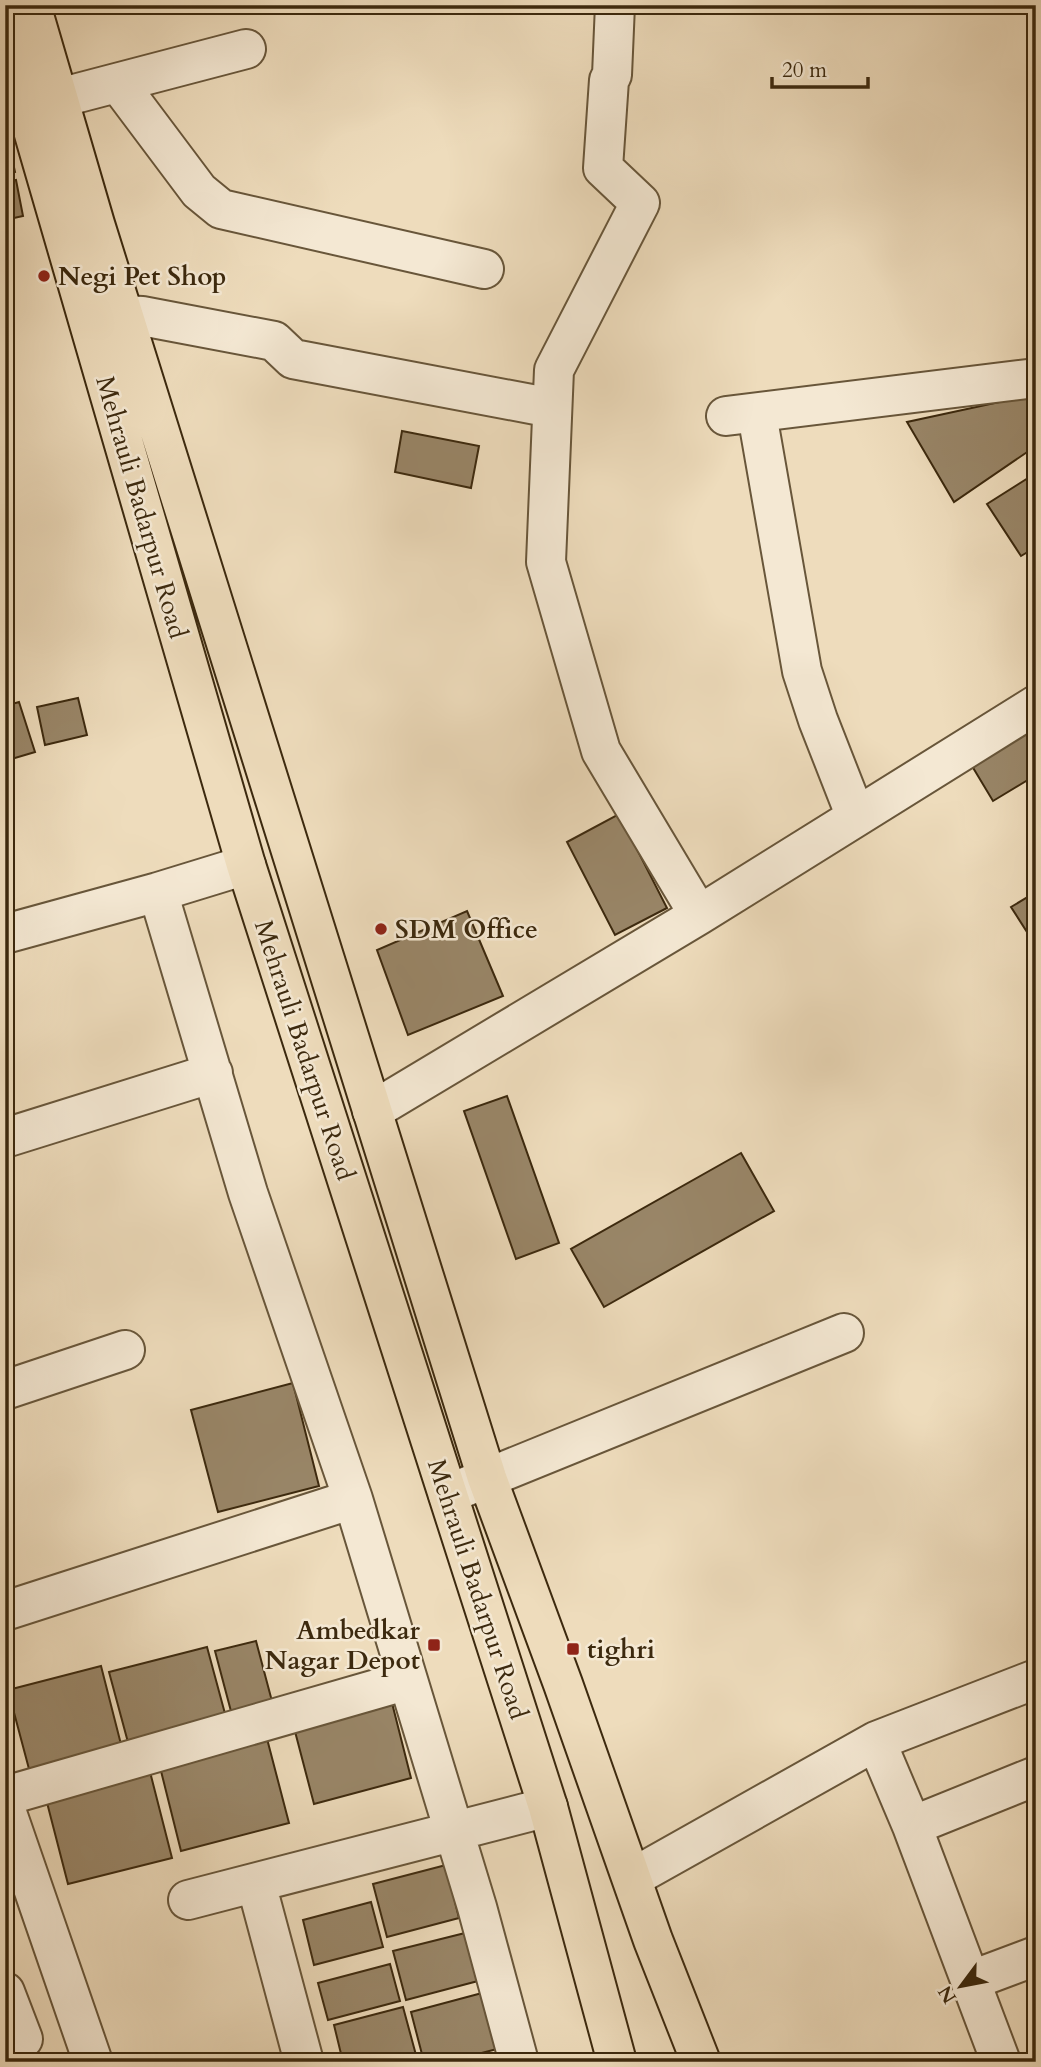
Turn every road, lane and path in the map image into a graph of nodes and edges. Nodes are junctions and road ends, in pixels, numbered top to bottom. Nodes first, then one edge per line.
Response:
1 (31, 5) edge
2 (615, 5) edge
3 (5, 34) edge
4 (246, 49) dead end
5 (118, 83) junction
6 (59, 98) junction
7 (484, 270) dead end
8 (124, 315) junction
9 (1036, 378) edge
10 (552, 408) junction
11 (214, 601) junction
12 (173, 613) junction
13 (1036, 705) edge
14 (856, 817) junction
15 (246, 865) junction
16 (158, 892) junction
17 (699, 915) junction
18 (5, 934) edge
19 (213, 1073) junction
20 (372, 1111) junction
21 (5, 1138) edge
22 (844, 1333) dead end
23 (125, 1350) dead end
24 (5, 1390) edge
25 (487, 1478) junction
26 (448, 1494) junction
27 (353, 1499) junction
28 (5, 1611) edge
29 (1036, 1679) edge
30 (408, 1680) junction
31 (876, 1741) junction
32 (1036, 1776) edge
33 (5, 1796) edge
34 (5, 1807) edge
35 (548, 1807) junction
36 (912, 1825) junction
37 (454, 1831) junction
38 (632, 1878) junction
39 (256, 1883) junction
40 (188, 1900) dead end
41 (1036, 1956) edge
42 (972, 1980) junction
43 (5, 1992) edge
44 (21, 2045) edge
45 (93, 2062) edge
46 (304, 2062) edge
47 (519, 2062) edge
48 (617, 2062) edge
49 (701, 2062) edge
50 (1001, 2062) edge

1 - 6 main road, Mehrauli Badarpur Road
2 - 10 street
3 - 12 main road, Mehrauli Badarpur Road
4 - 5 street
5 - 6 street
5 - 7 street
6 - 8 main road, Mehrauli Badarpur Road
8 - 10 street
8 - 11 main road, Mehrauli Badarpur Road
9 - 14 street
10 - 17 street
11 - 12 main road
11 - 20 main road, Mehrauli Badarpur Road
12 - 15 main road, Mehrauli Badarpur Road
13 - 14 street
14 - 17 street
15 - 16 street
15 - 26 main road, Mehrauli Badarpur Road
16 - 18 street
16 - 19 street
17 - 20 street
19 - 21 street
19 - 27 street
20 - 25 main road, Mehrauli Badarpur Road
22 - 25 street
23 - 24 street
25 - 26 street
25 - 38 main road, Mehrauli Badarpur Road
26 - 35 main road, Mehrauli Badarpur Road
27 - 28 street
27 - 30 street
29 - 31 street
30 - 33 street
30 - 37 street
31 - 36 street
31 - 38 street
32 - 36 street
34 - 45 street
35 - 37 street
35 - 48 main road, Mehrauli Badarpur Road
36 - 42 street
37 - 39 street
37 - 47 street
38 - 49 main road, Mehrauli Badarpur Road
39 - 40 street
39 - 46 street
41 - 42 street
42 - 50 street
43 - 44 street

